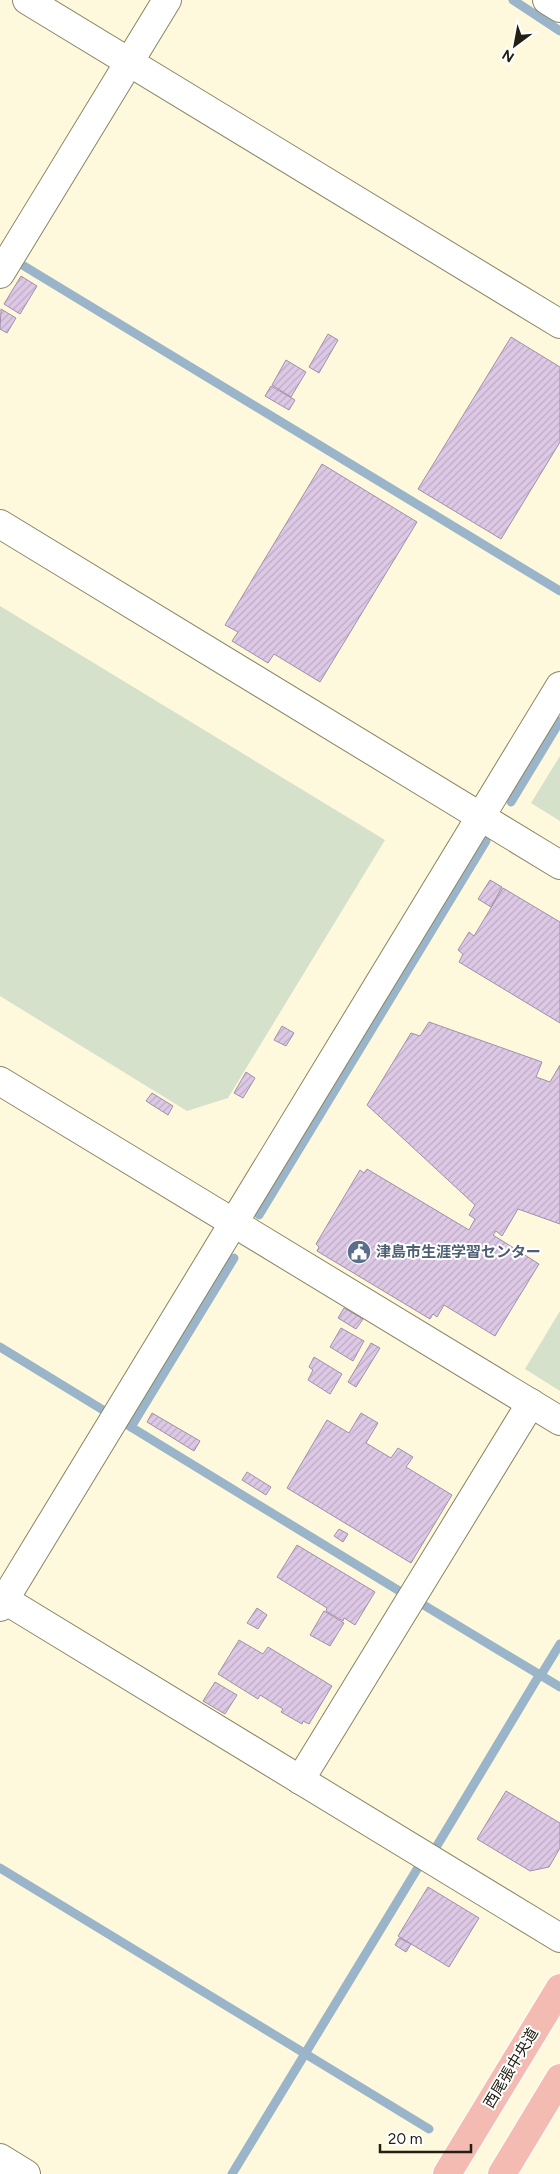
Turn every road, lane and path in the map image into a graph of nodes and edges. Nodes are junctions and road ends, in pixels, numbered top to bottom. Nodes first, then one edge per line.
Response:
1 (27, 0) edge
2 (167, 0) edge
3 (547, 0) edge
4 (560, 8) edge
5 (129, 62) junction
6 (0, 274) edge
7 (560, 324) edge
8 (0, 524) edge
9 (560, 686) edge
10 (480, 817) junction
11 (560, 865) edge
12 (0, 1081) edge
13 (233, 1222) junction
14 (530, 1403) junction
15 (560, 1421) edge
16 (1, 1602) edge
17 (300, 1780) junction
18 (560, 1938) edge
19 (560, 1988) edge
20 (560, 2078) edge
21 (0, 2158) edge
22 (26, 2174) edge
23 (447, 2174) edge
24 (502, 2174) edge

1 - 5 street
2 - 5 street
3 - 4 street
5 - 6 street
5 - 7 street
8 - 10 street
9 - 10 street
10 - 11 street
10 - 13 street
12 - 13 street
13 - 14 street
13 - 16 street
14 - 15 street
14 - 17 street
16 - 17 street
17 - 18 street
19 - 23 main road, 西尾張中央道
20 - 24 main road
21 - 22 street

